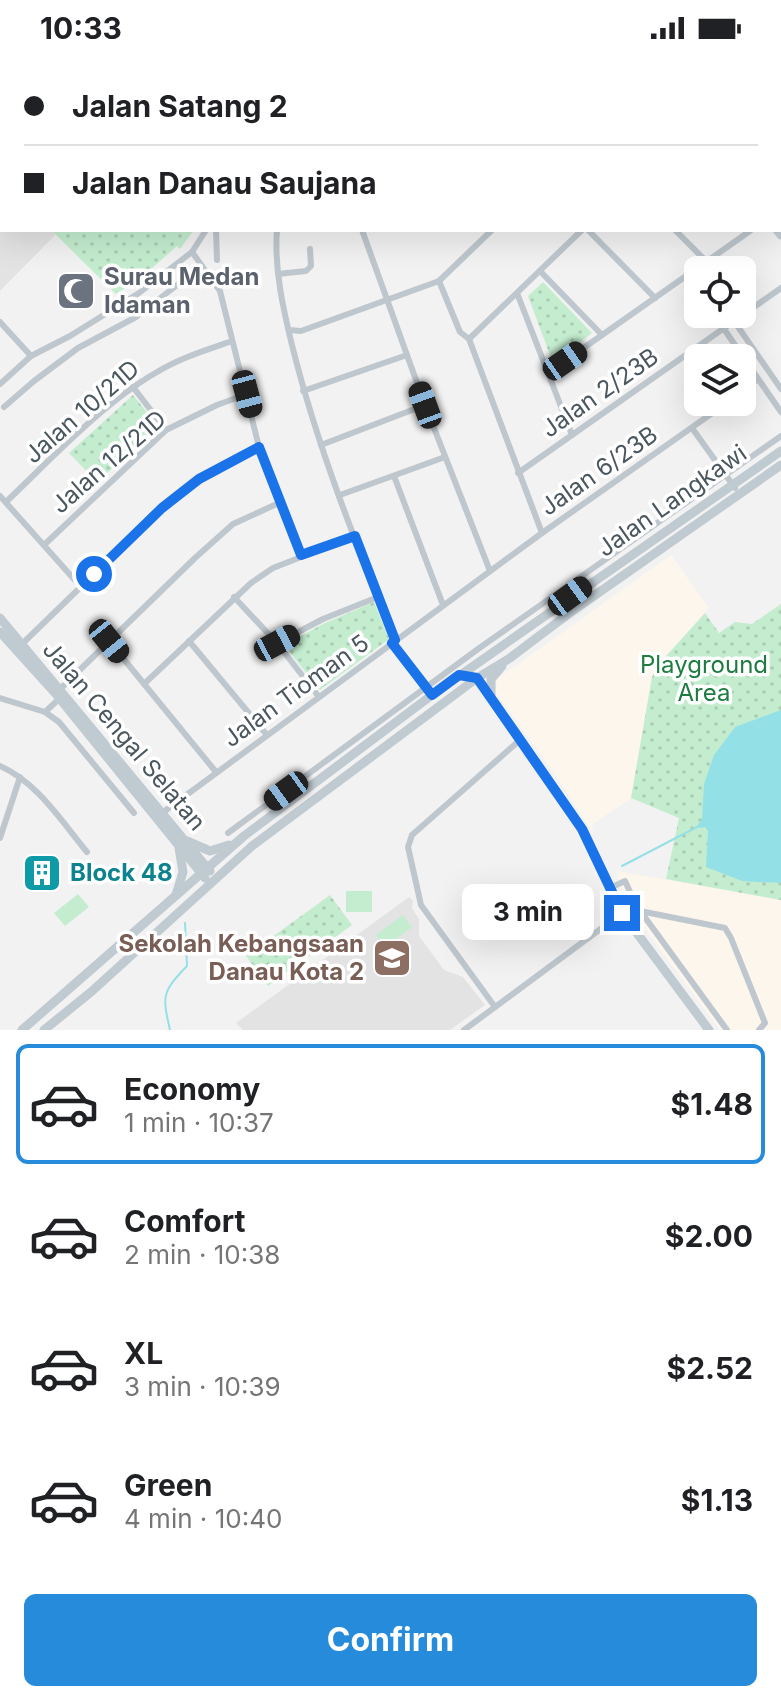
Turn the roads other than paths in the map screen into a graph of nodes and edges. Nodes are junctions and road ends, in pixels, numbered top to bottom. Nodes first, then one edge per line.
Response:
1 (205, 232) edge
2 (216, 232) edge
3 (277, 232) edge
4 (363, 232) edge
5 (490, 232) edge
6 (583, 232) edge
7 (587, 232) edge
8 (677, 232) edge
9 (749, 232) edge
10 (310, 249) dead end
11 (192, 252) junction
12 (701, 256) edge
13 (715, 256) edge
14 (217, 260) dead end
15 (540, 271) junction
16 (278, 274) junction
17 (186, 278) dead end
18 (684, 278) edge
19 (439, 281) junction
20 (781, 288) edge
21 (517, 293) junction
22 (655, 298) junction
23 (387, 300) junction
24 (126, 303) junction
25 (756, 306) edge
26 (137, 316) junction
27 (0, 322) edge
28 (739, 328) edge
29 (724, 329) joint
30 (289, 330) junction
31 (602, 335) junction
32 (469, 339) junction
33 (232, 341) junction
34 (407, 355) junction
35 (31, 356) junction
36 (548, 373) junction
37 (758, 379) joint
38 (0, 384) edge
39 (133, 387) junction
40 (781, 389) edge
41 (303, 391) junction
42 (247, 394) junction
43 (425, 405) junction
44 (4, 407) dead end
45 (781, 412) edge
46 (709, 416) edge
47 (692, 428) junction
48 (166, 430) junction
49 (572, 435) junction
50 (781, 436) edge
51 (321, 445) junction
52 (259, 447) junction
53 (781, 451) edge
54 (445, 457) junction
55 (781, 465) edge
56 (518, 473) junction
57 (394, 476) junction
58 (729, 479) junction
59 (740, 494) junction
60 (340, 495) junction
61 (0, 496) edge
62 (6, 502) junction
63 (281, 502) junction
64 (542, 533) junction
65 (355, 536) junction
66 (44, 545) junction
67 (301, 555) junction
68 (490, 571) junction
69 (81, 587) junction
70 (234, 597) junction
71 (378, 597) junction
72 (443, 605) junction
73 (0, 618) edge
74 (0, 632) edge
75 (109, 641) junction
76 (189, 641) junction
77 (393, 642) junction
78 (277, 643) junction
79 (22, 644) junction
80 (510, 658) junction
81 (478, 662) junction
82 (459, 675) junction
83 (477, 678) junction
84 (144, 684) junction
85 (429, 691) junction
86 (59, 694) junction
87 (319, 697) junction
88 (0, 698) edge
89 (491, 699) junction
90 (45, 712) junction
91 (267, 735) junction
92 (520, 740) junction
93 (0, 766) edge
94 (216, 772) junction
95 (20, 777) junction
96 (134, 813) dead end
97 (162, 813) junction
98 (228, 833) dead end
99 (244, 836) junction
100 (0, 838) edge
101 (181, 842) junction
102 (87, 852) dead end
103 (205, 871) junction
104 (214, 881) junction
105 (610, 888) junction
106 (175, 898) junction
107 (640, 911) junction
108 (622, 913) junction
109 (495, 1007) junction
110 (48, 1029) edge
111 (22, 1030) edge
112 (464, 1030) edge
113 (709, 1030) edge
114 (727, 1030) edge
115 (759, 1030) edge

1 - 11 street
2 - 14 street
3 - 16 street
4 - 23 street
5 - 19 street
6 - 15 street
7 - 22 street
8 - 12 street
9 - 13 street
10 - 16 street
11 - 24 street
11 - 33 street
15 - 21 street
15 - 31 street
16 - 30 street
17 - 26 street
18 - 22 street
19 - 23 street
19 - 32 street
20 - 25 street, Jalan 2/23B
21 - 32 street
21 - 36 street
22 - 31 street
23 - 30 street
23 - 34 street
24 - 26 street
24 - 35 street
26 - 44 street
27 - 35 street
28 - 40 street
29 - 37 street
29 - 49 street, Jalan 2/23B
30 - 41 street
31 - 36 street
32 - 56 street
33 - 39 street, Jalan 10/21D
33 - 42 street
34 - 41 street
34 - 43 street
35 - 38 street
36 - 49 street
37 - 45 street
39 - 48 street
39 - 62 street, Jalan 10/21D
41 - 51 street
42 - 48 street, Jalan 12/21D
42 - 52 street
43 - 51 street
43 - 54 street
46 - 47 street, Jalan 6/23B
47 - 58 street
47 - 64 street, Jalan 6/23B
48 - 66 street, Jalan 12/21D
49 - 56 street, Jalan 2/23B
50 - 58 street
51 - 60 street
52 - 63 street
52 - 69 street
53 - 58 street, Jalan Langkawi
54 - 57 street
54 - 68 street
55 - 59 street, Jalan Langkawi
56 - 64 street
57 - 60 street
57 - 72 street
58 - 59 street
58 - 81 street, Jalan Langkawi
58 - 85 street
59 - 80 street, Jalan Langkawi
60 - 65 street
61 - 62 street
62 - 66 street
63 - 67 street
63 - 75 street
64 - 68 street, Jalan 6/23B
65 - 67 street
65 - 71 street
66 - 69 street
67 - 70 street
68 - 72 street, Jalan Tioman 5
69 - 79 street
70 - 76 street
70 - 78 street
71 - 77 street
71 - 78 street
72 - 77 street, Jalan Tioman 5
73 - 79 street, Jalan Cengal Selatan
74 - 86 street, Jalan Cengal Selatan
75 - 84 street
75 - 86 street
76 - 84 street
76 - 91 street
77 - 85 street
77 - 87 street, Jalan Tioman 5
78 - 87 street
79 - 86 street, Jalan Cengal Selatan
80 - 83 street, Jalan Langkawi
80 - 89 street
81 - 82 street, Jalan Langkawi
81 - 83 street
82 - 83 street
82 - 85 street, Jalan Langkawi
83 - 89 street
83 - 104 street, Jalan Langkawi
84 - 94 street
85 - 98 street
85 - 99 street, Jalan Langkawi
86 - 90 street
86 - 97 street, Jalan Cengal Selatan
86 - 101 street, Jalan Cengal Selatan
87 - 91 street, Jalan Tioman 5
88 - 90 street
89 - 92 street
90 - 96 street
91 - 94 street, Jalan Tioman 5
92 - 105 street
92 - 109 street
93 - 95 street
94 - 97 street, Jalan Tioman 5
95 - 100 street
95 - 102 street
97 - 101 street, Jalan Cengal Selatan
99 - 101 street
99 - 103 street, Jalan Langkawi
101 - 103 street, Jalan Cengal Selatan
101 - 106 street
103 - 104 street, Jalan Cengal Selatan
103 - 106 street, Jalan Langkawi
104 - 110 street, Jalan Langkawi
105 - 107 street
105 - 108 street
106 - 111 street, Jalan Langkawi
107 - 114 street
107 - 115 street
108 - 109 street
108 - 113 street
109 - 112 street

